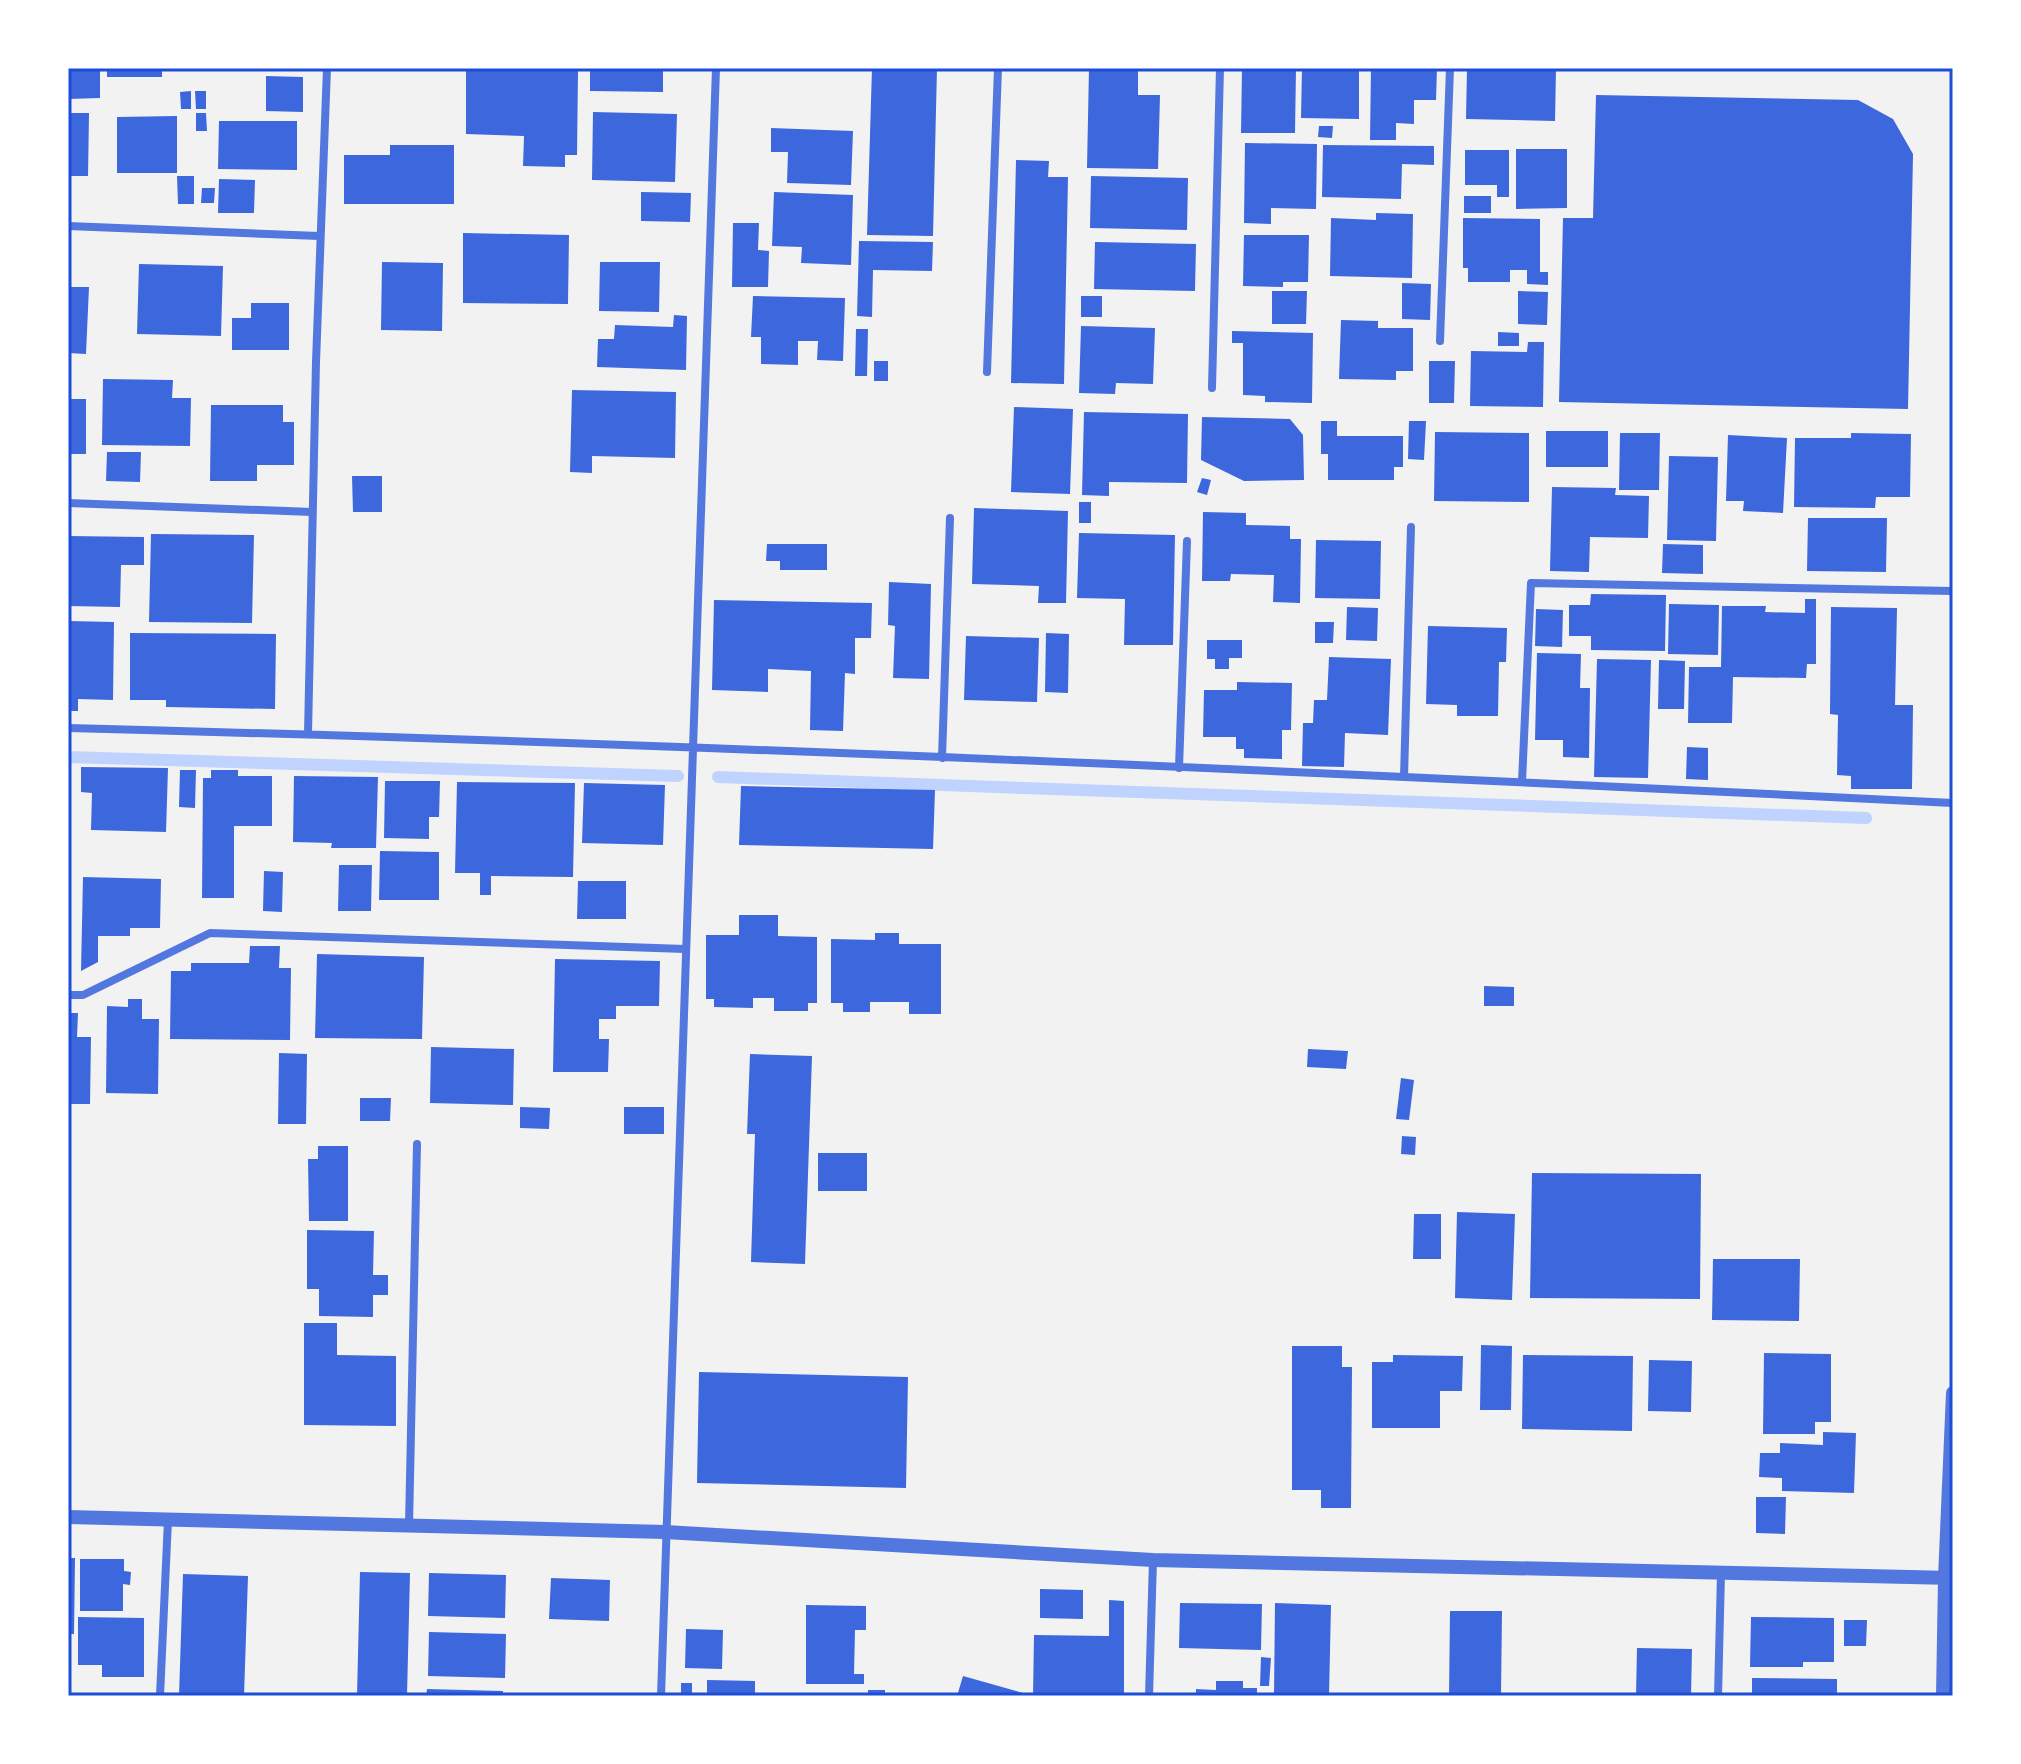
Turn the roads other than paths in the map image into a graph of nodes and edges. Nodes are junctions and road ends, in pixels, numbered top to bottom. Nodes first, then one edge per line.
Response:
1 (327, 68) edge
2 (716, 68) edge
3 (998, 68) edge
4 (1220, 68) edge
5 (1450, 68) edge
6 (68, 226) edge
7 (319, 236) junction
8 (1440, 341) dead end
9 (987, 372) dead end
10 (1212, 388) dead end
11 (68, 503) edge
12 (312, 512) junction
13 (950, 518) dead end
14 (1411, 527) dead end
15 (1187, 541) dead end
16 (1953, 591) edge
17 (68, 728) edge
18 (308, 734) junction
19 (692, 747) junction
20 (942, 758) junction
21 (1179, 768) junction
22 (1404, 777) junction
23 (1522, 782) junction
24 (1953, 803) edge
25 (685, 949) junction
26 (68, 995) edge
27 (417, 1144) dead end
28 (1953, 1393) edge
29 (68, 1517) edge
30 (168, 1520) junction
31 (409, 1526) junction
32 (665, 1532) junction
33 (1153, 1560) junction
34 (1721, 1573) junction
35 (1949, 1578) edge
36 (160, 1696) edge
37 (661, 1696) edge
38 (1149, 1696) edge
39 (1718, 1696) edge
40 (1943, 1696) edge

1 - 7 street
2 - 19 street
3 - 9 street
4 - 10 street
5 - 8 street
6 - 7 street
7 - 12 street
11 - 12 street
12 - 18 street
13 - 20 street
14 - 22 street
15 - 21 street
16 - 23 street
17 - 18 street
18 - 19 street
19 - 20 street
19 - 25 street
20 - 21 street
21 - 22 street
22 - 23 street
23 - 24 street
25 - 26 street
25 - 32 street
27 - 31 street
28 - 35 street
29 - 30 street
30 - 31 street
30 - 36 street
31 - 32 street
32 - 33 street
32 - 37 street
33 - 34 street
33 - 38 street
34 - 35 street
34 - 39 street
35 - 40 street

